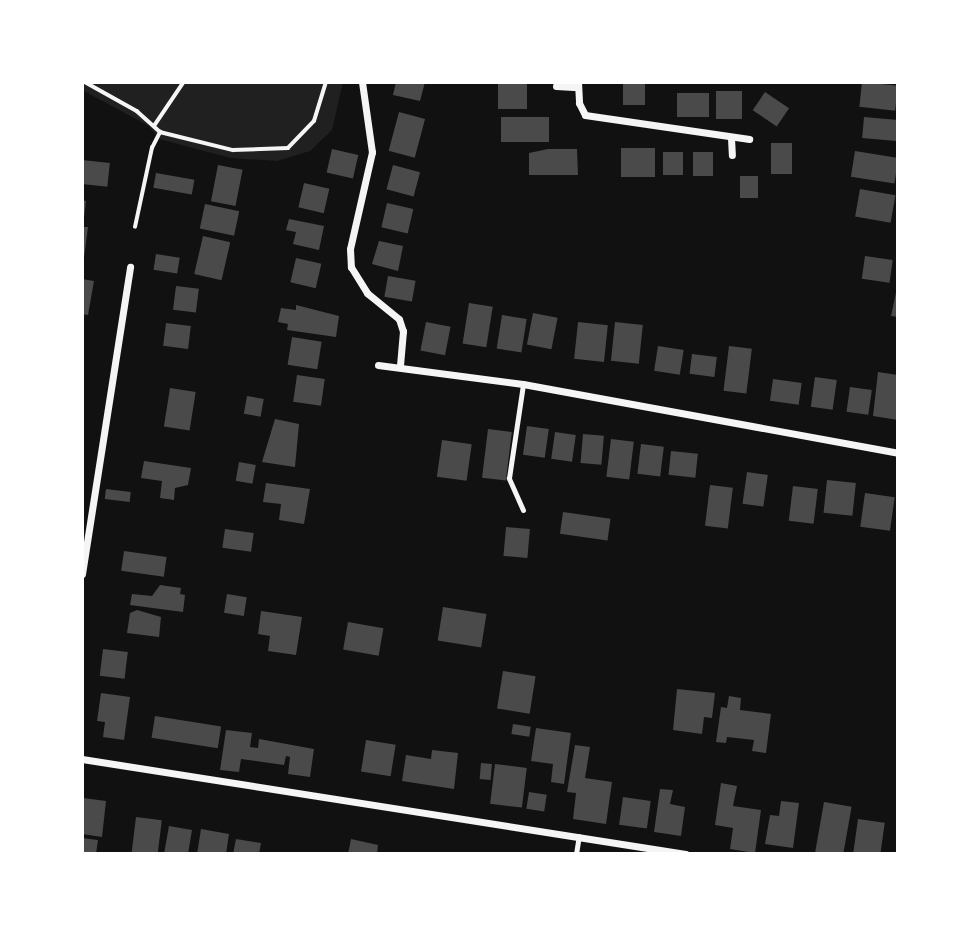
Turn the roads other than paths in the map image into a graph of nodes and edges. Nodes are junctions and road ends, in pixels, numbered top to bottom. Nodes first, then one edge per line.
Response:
1 (362, 82) edge
2 (578, 84) edge
3 (556, 86) dead end
4 (731, 138) junction
5 (749, 139) dead end
6 (732, 155) dead end
7 (130, 267) dead end
8 (379, 365) dead end
9 (400, 367) junction
10 (523, 384) junction
11 (898, 453) edge
12 (523, 510) dead end
13 (82, 574) edge
14 (82, 759) edge
15 (579, 836) junction
16 (576, 854) edge
17 (686, 854) edge

1 - 9 street
2 - 3 street
2 - 4 street
4 - 5 street
4 - 6 street
7 - 13 street
8 - 9 street
9 - 10 street
10 - 11 street
10 - 12 lane
14 - 15 street
15 - 16 lane
15 - 17 street

